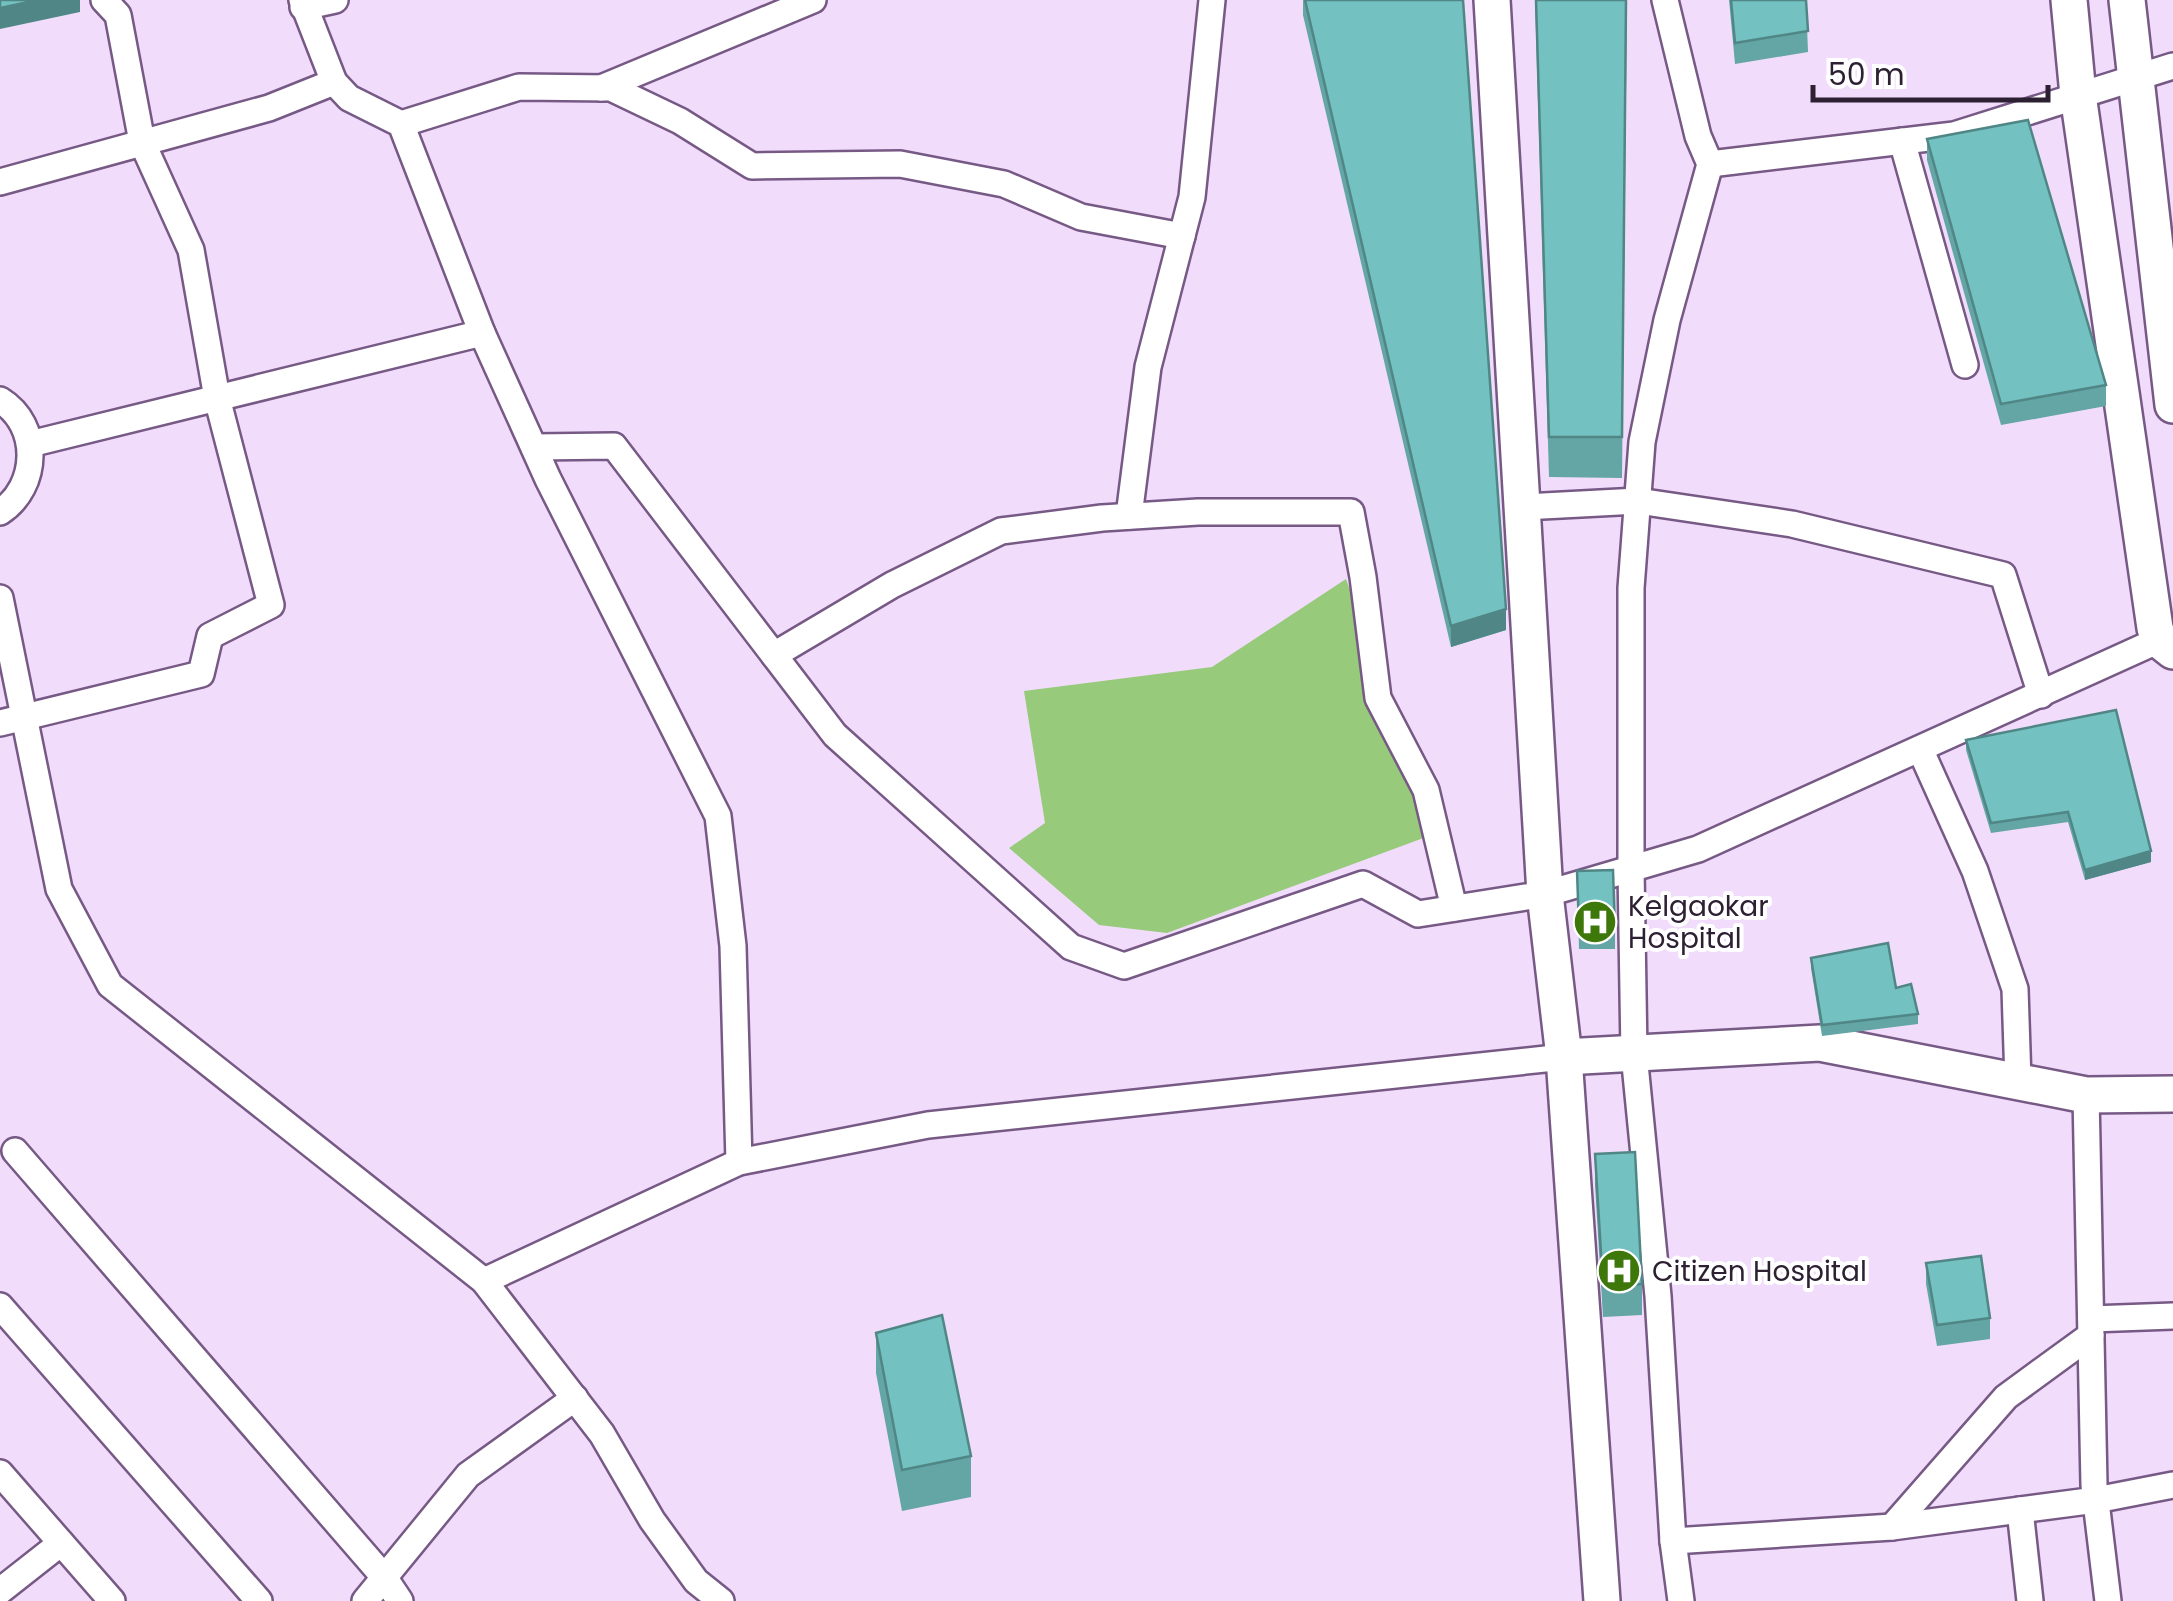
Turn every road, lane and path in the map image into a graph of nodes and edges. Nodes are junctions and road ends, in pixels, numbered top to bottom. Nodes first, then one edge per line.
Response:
1 (104, 0) edge
2 (334, 0) edge
3 (812, 0) edge
4 (1212, 0) edge
5 (1492, 0) edge
6 (1665, 0) edge
7 (2068, 0) edge
8 (2127, 0) edge
9 (302, 4) edge
10 (2173, 66) edge
11 (2135, 77) junction
12 (334, 82) junction
13 (600, 88) junction
14 (2078, 95) junction
15 (401, 124) junction
16 (1902, 140) junction
17 (142, 142) junction
18 (1710, 164) junction
19 (0, 182) edge
20 (1182, 236) junction
21 (482, 333) junction
22 (1965, 365) dead end
23 (217, 398) junction
24 (0, 400) edge
25 (2173, 406) edge
26 (30, 444) junction
27 (534, 448) junction
28 (1638, 501) junction
29 (1522, 507) junction
30 (0, 512) edge
31 (1129, 516) junction
32 (0, 598) edge
33 (2166, 646) edge
34 (774, 655) junction
35 (2041, 695) junction
36 (12, 720) edge
37 (1920, 749) junction
38 (1630, 869) junction
39 (1545, 894) junction
40 (1454, 908) junction
41 (1634, 1054) junction
42 (1564, 1057) junction
43 (2018, 1082) junction
44 (2086, 1094) junction
45 (2173, 1094) edge
46 (14, 1151) dead end
47 (739, 1162) junction
48 (484, 1281) junction
49 (0, 1306) edge
50 (2173, 1316) edge
51 (2091, 1327) junction
52 (576, 1398) junction
53 (0, 1472) edge
54 (2173, 1485) edge
55 (2096, 1500) junction
56 (2020, 1510) junction
57 (1892, 1528) junction
58 (1673, 1541) junction
59 (61, 1543) junction
60 (384, 1577) junction
61 (0, 1592) edge
62 (112, 1601) edge
63 (259, 1601) edge
64 (365, 1601) edge
65 (400, 1601) edge
66 (721, 1601) edge
67 (1602, 1601) edge
68 (1681, 1601) edge
69 (2030, 1601) edge
70 (2108, 1601) edge

1 - 17 street
2 - 9 street
3 - 13 street
4 - 20 street
5 - 29 street
6 - 18 street
7 - 14 street
8 - 11 street
9 - 12 street
10 - 11 street
11 - 14 street
11 - 25 street
12 - 15 street
12 - 17 street
13 - 15 street
13 - 20 street
14 - 16 street
14 - 33 street
15 - 21 street
16 - 18 street
16 - 22 street
17 - 19 street
17 - 23 street
18 - 28 street
20 - 31 street
21 - 23 street
21 - 27 street
23 - 26 street
23 - 36 street
24 - 26 street
26 - 30 street
27 - 34 street
27 - 47 street
28 - 29 street
28 - 35 street
28 - 38 street
29 - 39 street
31 - 34 street
31 - 40 street
32 - 36 street
33 - 35 street
34 - 40 street
35 - 37 street
36 - 48 street
37 - 38 street
37 - 43 street
38 - 39 street
38 - 41 street
39 - 40 street
39 - 42 street
41 - 42 street
41 - 43 street
41 - 58 street
42 - 47 street
42 - 67 street
43 - 44 street
44 - 45 street
44 - 51 street
46 - 60 street
47 - 48 street
48 - 52 street
49 - 63 street
50 - 51 street
51 - 55 street
51 - 57 street
52 - 60 street
52 - 66 street
53 - 59 street
54 - 55 street
55 - 56 street
55 - 70 street
56 - 57 street
56 - 69 street
57 - 58 street
58 - 68 street
59 - 61 street
59 - 62 street
60 - 64 street
60 - 65 street

